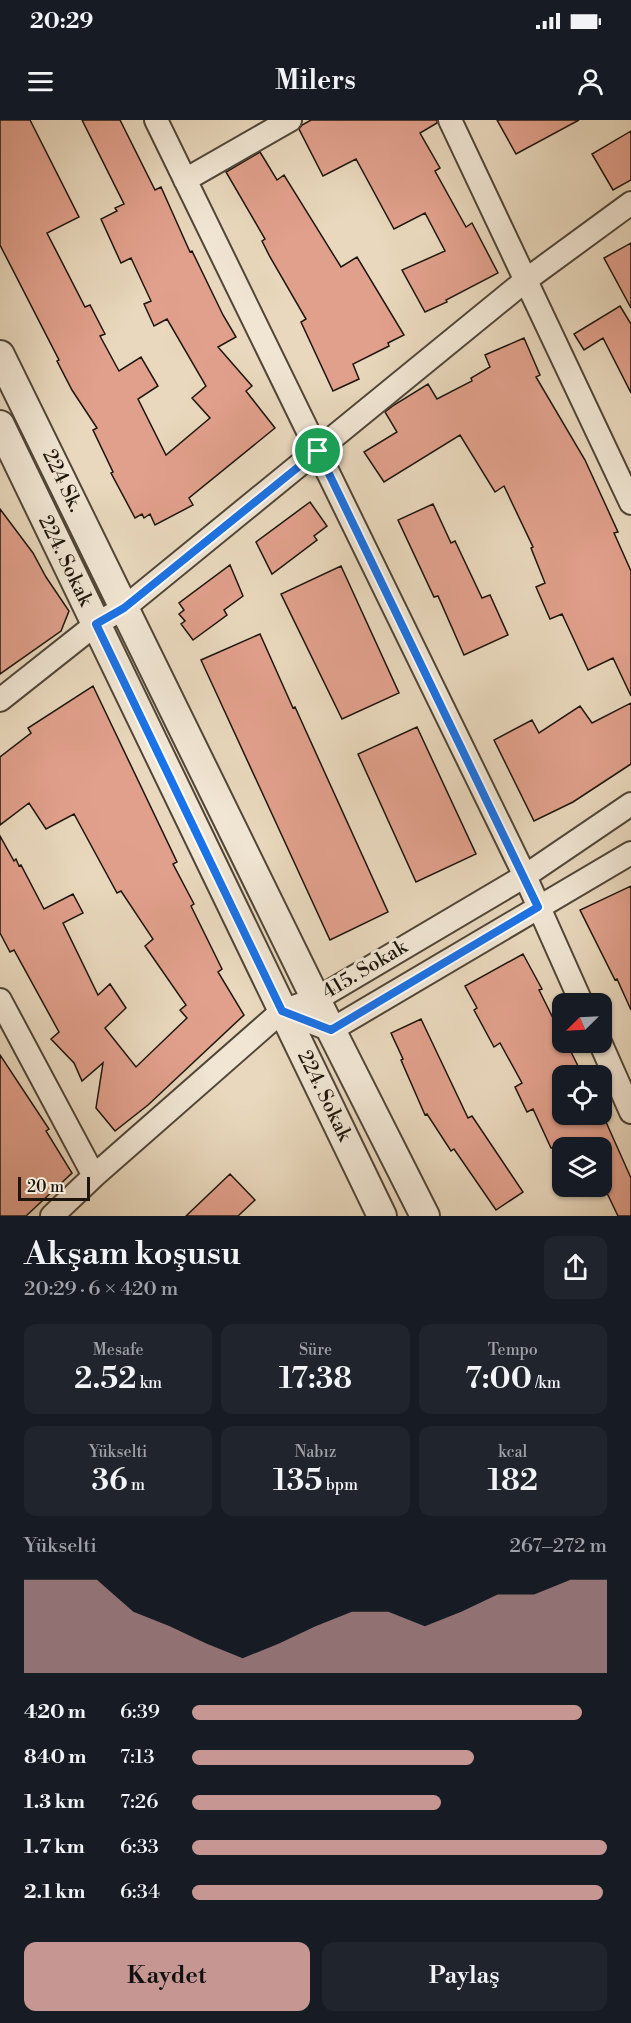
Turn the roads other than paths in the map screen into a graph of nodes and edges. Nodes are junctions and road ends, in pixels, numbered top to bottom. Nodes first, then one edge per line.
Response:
1 (156, 120) edge
2 (290, 120) edge
3 (450, 120) edge
4 (185, 180) junction
5 (631, 203) edge
6 (526, 280) junction
7 (0, 355) edge
8 (0, 425) edge
9 (318, 451) junction
10 (631, 503) edge
11 (124, 608) junction
12 (96, 624) junction
13 (0, 700) edge
14 (631, 804) edge
15 (631, 853) edge
16 (525, 876) junction
17 (538, 907) junction
18 (577, 993) edge
19 (317, 999) junction
20 (0, 1000) edge
21 (282, 1011) junction
22 (331, 1030) junction
23 (605, 1053) edge
24 (631, 1112) edge
25 (94, 1176) junction
26 (52, 1216) edge
27 (382, 1216) edge
28 (425, 1216) edge

1 - 4 street
2 - 4 street
3 - 6 street
4 - 9 street
5 - 6 street
6 - 9 street
6 - 10 street
7 - 11 street, 224 Sk.
8 - 12 street, 224. Sokak
9 - 11 street
9 - 16 street
11 - 12 street
11 - 19 street, 224. Sokak
12 - 13 street
12 - 21 street, 224. Sokak
14 - 16 street, 415. Sokak
15 - 17 street, 415. Sokak
16 - 17 street
16 - 19 street, 415. Sokak
17 - 18 street
17 - 22 street, 415. Sokak
19 - 21 street, 415. Sokak
19 - 22 street, 224. Sokak
20 - 25 street
21 - 22 street, 415. Sokak
21 - 25 street
21 - 27 street, 224. Sokak
22 - 28 street, 224. Sokak
23 - 24 street
25 - 26 street

